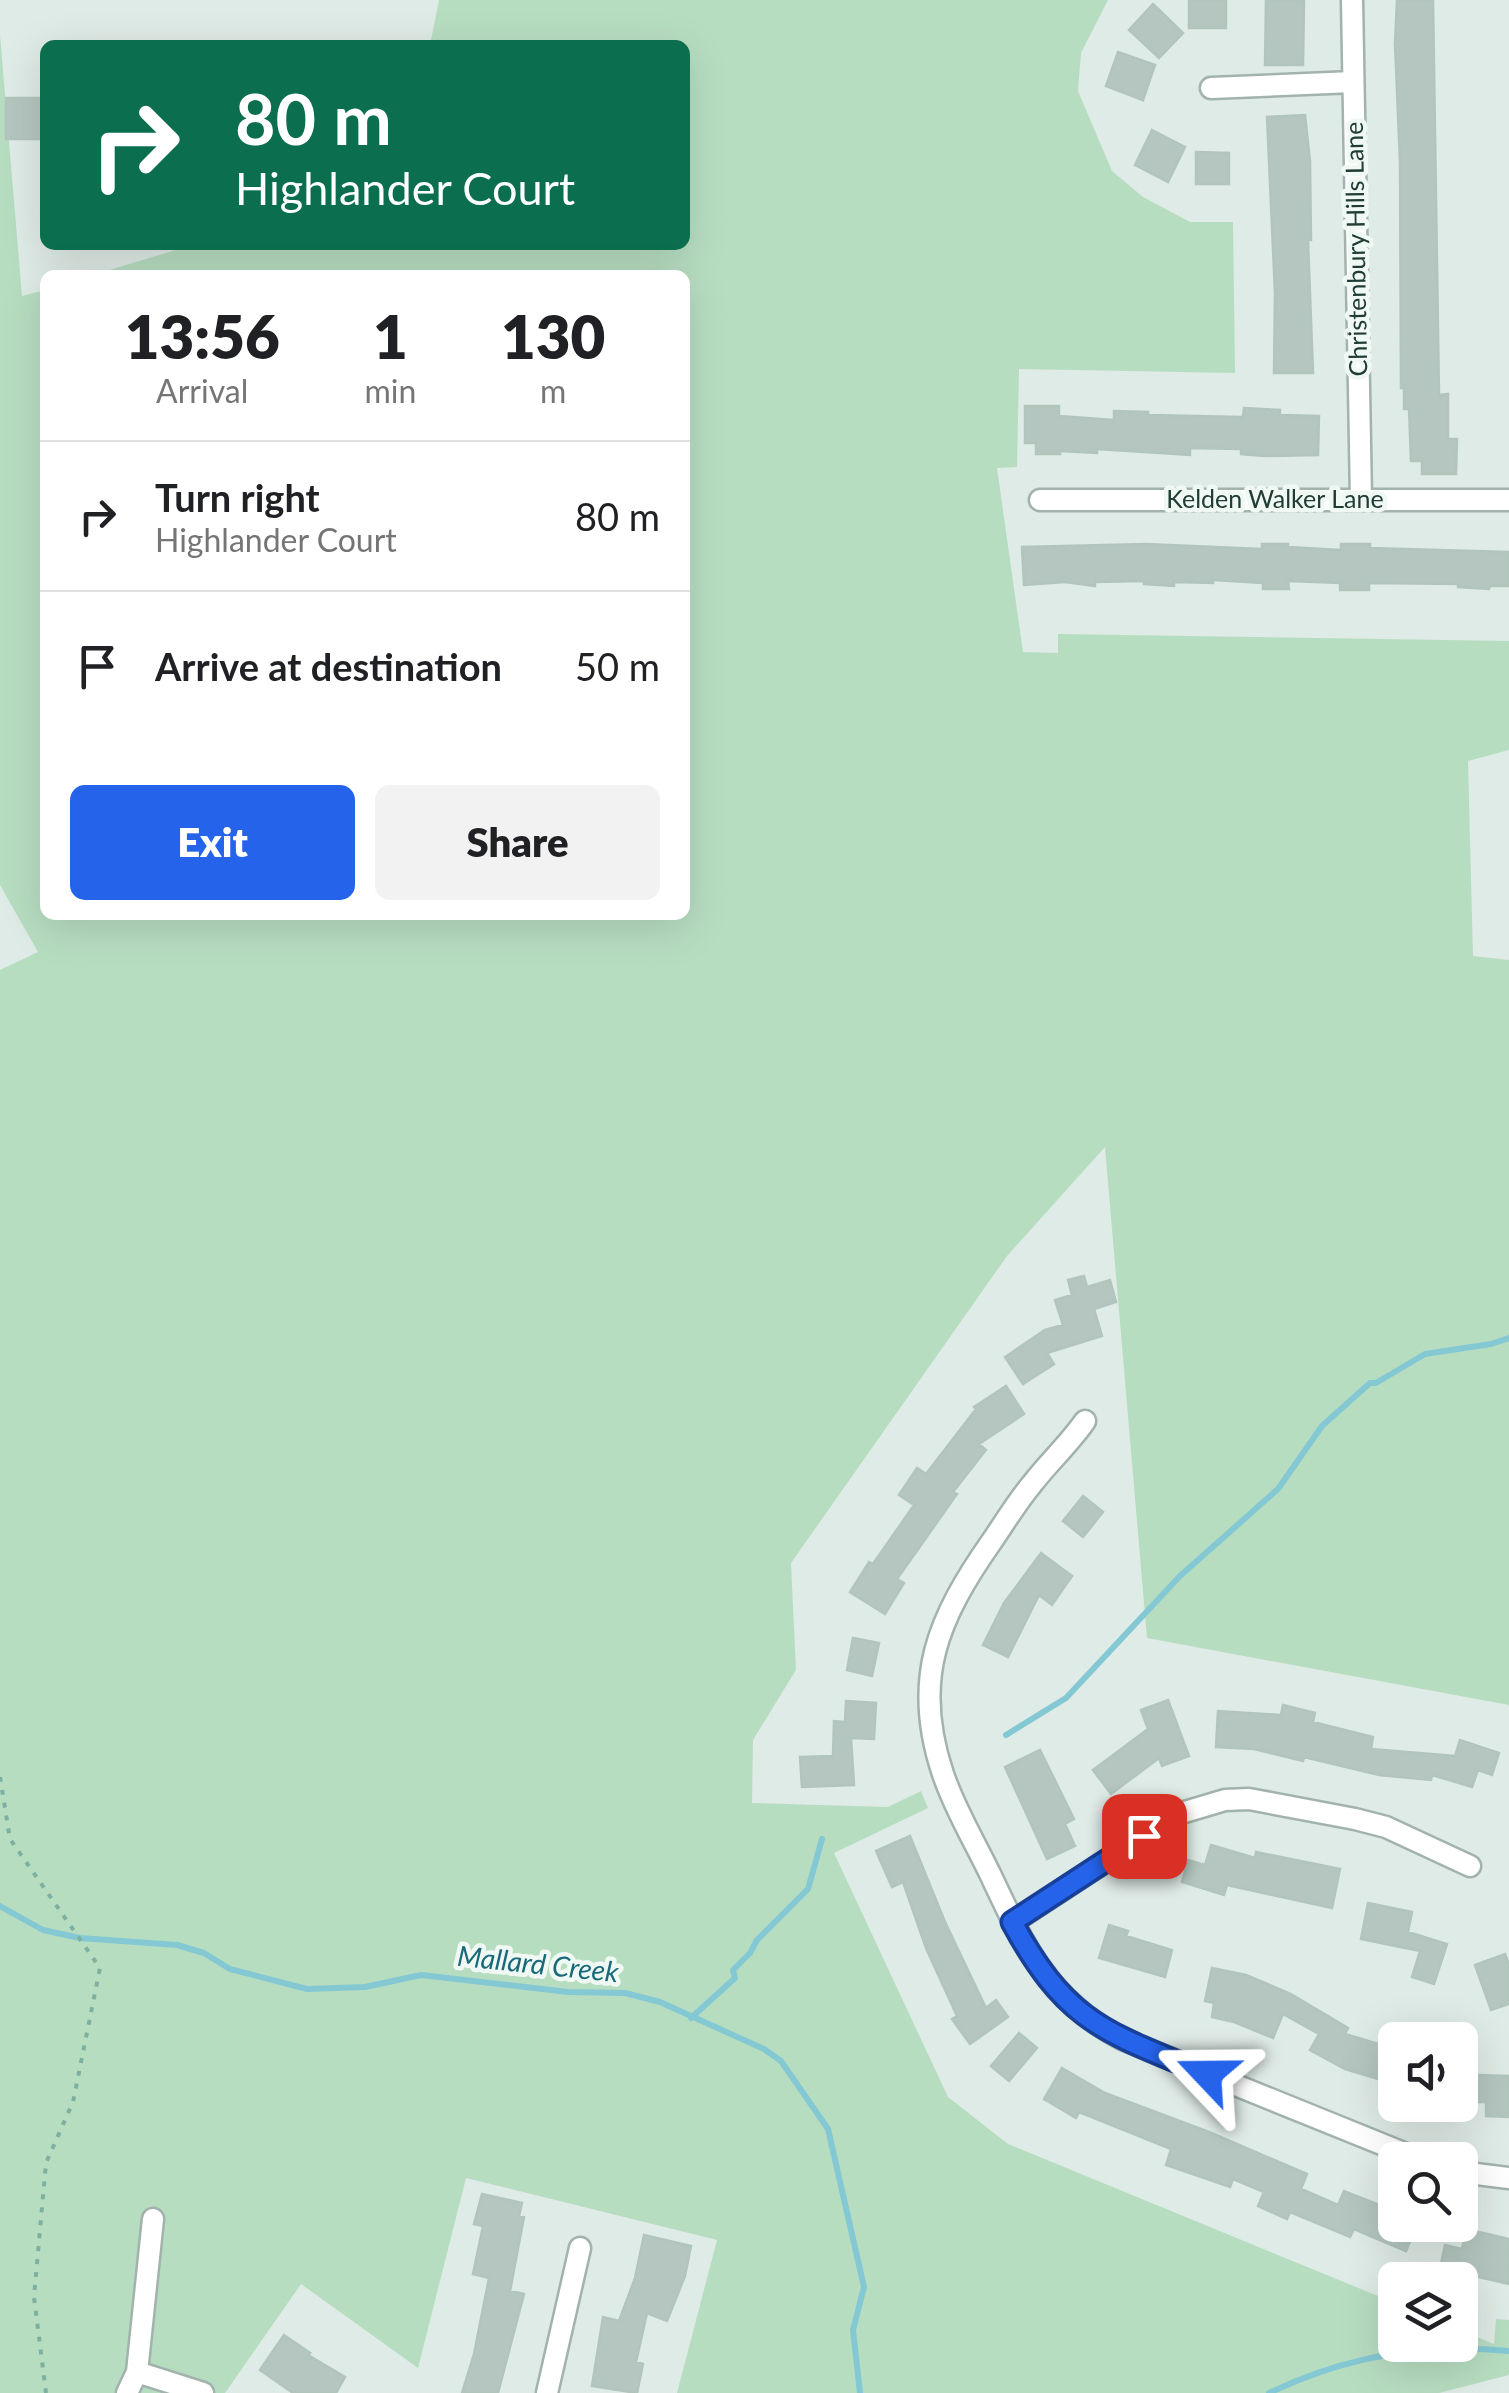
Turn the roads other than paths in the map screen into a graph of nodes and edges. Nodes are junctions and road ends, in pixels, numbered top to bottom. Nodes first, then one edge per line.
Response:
1 (1352, 0) edge
2 (1353, 82) junction
3 (1212, 88) dead end
4 (1360, 499) junction
5 (1040, 500) dead end
6 (1509, 500) edge
7 (1086, 1421) dead end
8 (1470, 1866) dead end
9 (1012, 1922) junction
10 (1378, 2143) edge
11 (1478, 2174) edge
12 (1509, 2178) edge
13 (154, 2219) dead end
14 (580, 2248) dead end
15 (138, 2372) junction
16 (127, 2393) edge
17 (203, 2393) edge
18 (547, 2393) edge

1 - 2 street, Christenbury Hills Lane
2 - 3 street
2 - 4 street, Christenbury Hills Lane
4 - 5 street, Kelden Walker Lane
4 - 6 street, Kelden Walker Lane
7 - 9 street
8 - 9 street
9 - 10 street
11 - 12 street
13 - 15 street
14 - 18 street
15 - 16 street
15 - 17 street

